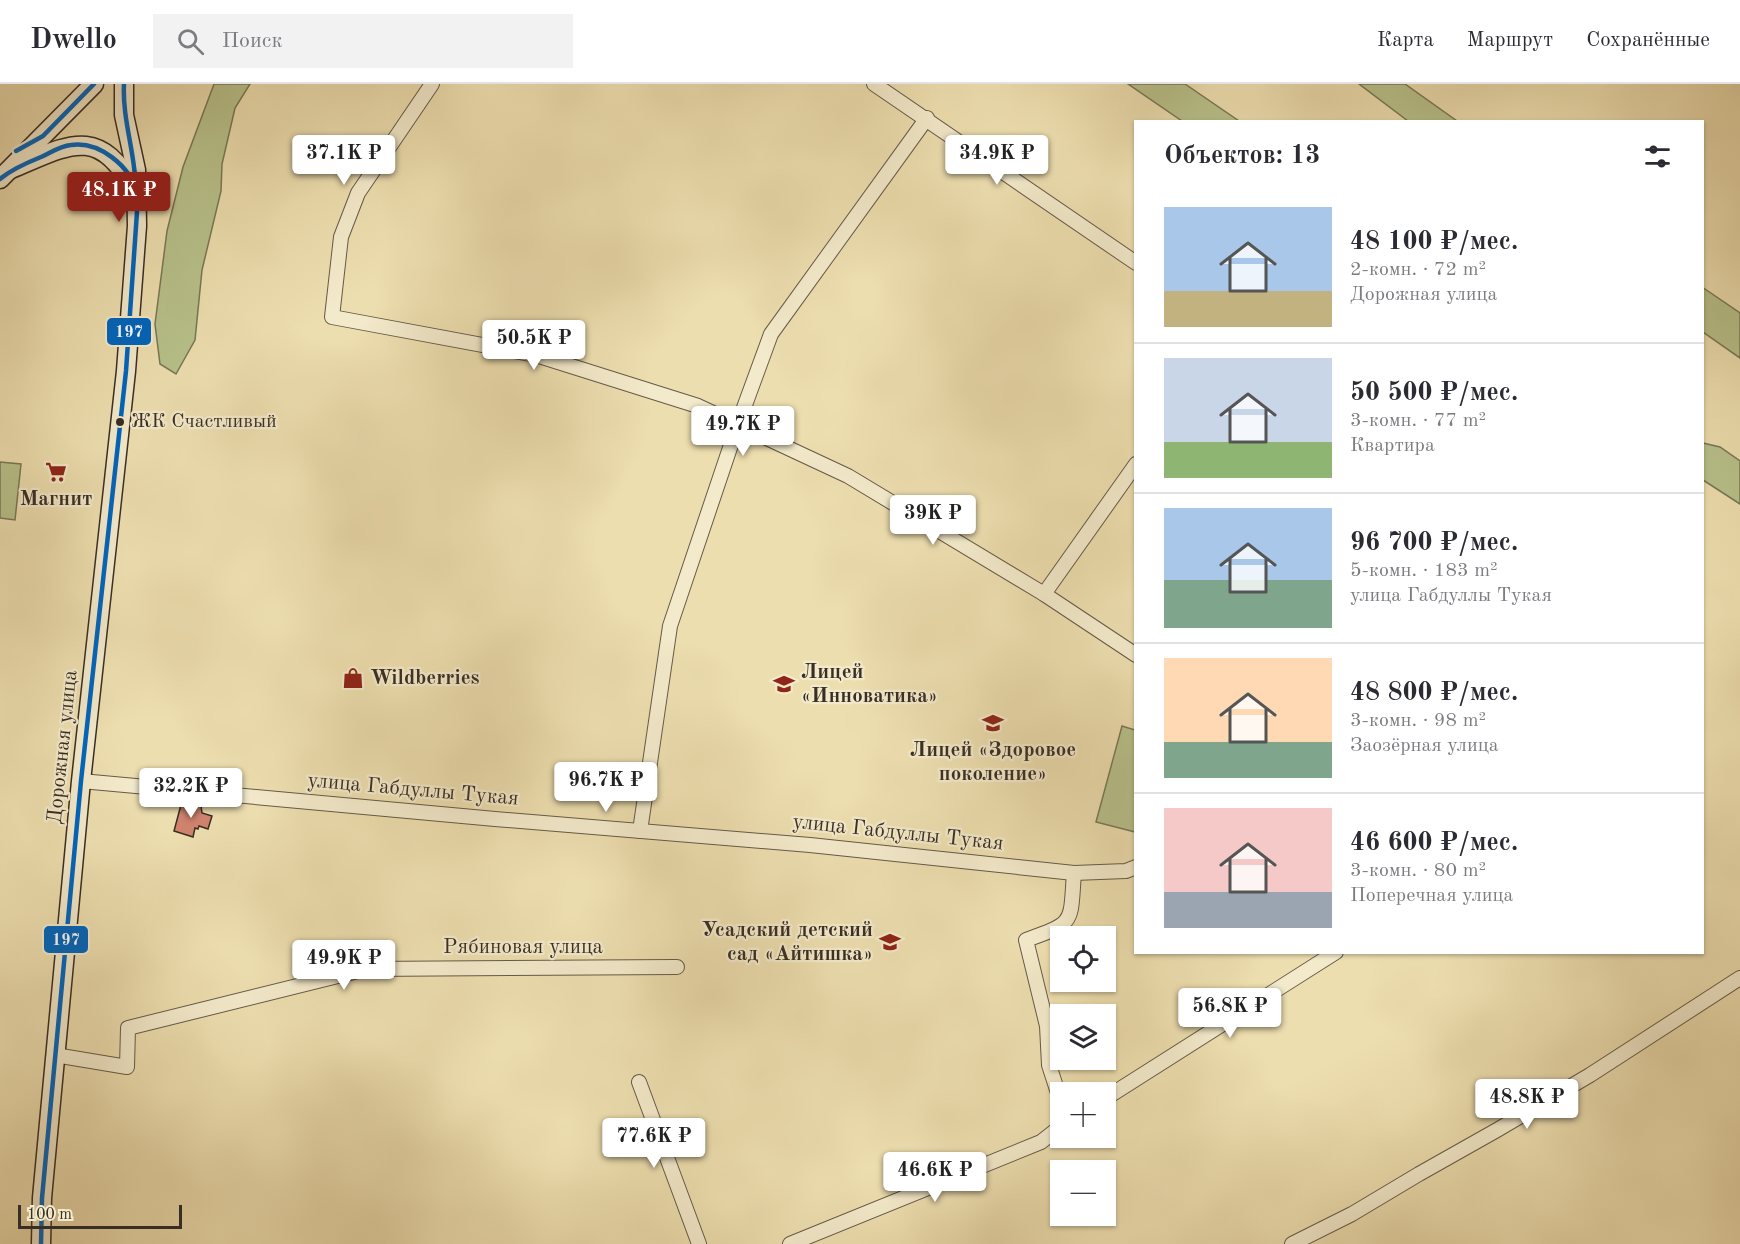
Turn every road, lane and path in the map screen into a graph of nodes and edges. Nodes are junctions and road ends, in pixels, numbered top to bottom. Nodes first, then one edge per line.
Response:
1 (94, 84) edge
2 (124, 84) edge
3 (432, 84) edge
4 (874, 84) edge
5 (927, 118) junction
6 (4, 169) edge
7 (136, 192) junction
8 (1134, 262) edge
9 (738, 424) junction
10 (1134, 467) edge
11 (1044, 594) junction
12 (1134, 654) edge
13 (81, 781) junction
14 (640, 831) junction
15 (1134, 868) edge
16 (1074, 873) junction
17 (1333, 954) edge
18 (676, 967) dead end
19 (1740, 978) edge
20 (55, 1055) junction
21 (639, 1082) dead end
22 (1054, 1082) edge
23 (1116, 1092) edge
24 (1050, 1135) edge
25 (41, 1244) edge
26 (699, 1244) edge
27 (790, 1244) edge
28 (1292, 1244) edge

1 - 6 street
2 - 7 street, Дорожная улица
3 - 9 street
4 - 5 street
5 - 8 street
5 - 9 street
6 - 7 street
7 - 13 street, Дорожная улица
9 - 11 street
9 - 14 street
10 - 11 street
11 - 12 street
13 - 14 street, улица Габдуллы Тукая
13 - 20 street, Дорожная улица
14 - 16 street, улица Габдуллы Тукая
15 - 16 street, улица Габдуллы Тукая
16 - 22 street
17 - 23 street
18 - 20 street, Рябиновая улица
19 - 28 street
20 - 25 street, Дорожная улица
21 - 26 street
24 - 27 street

